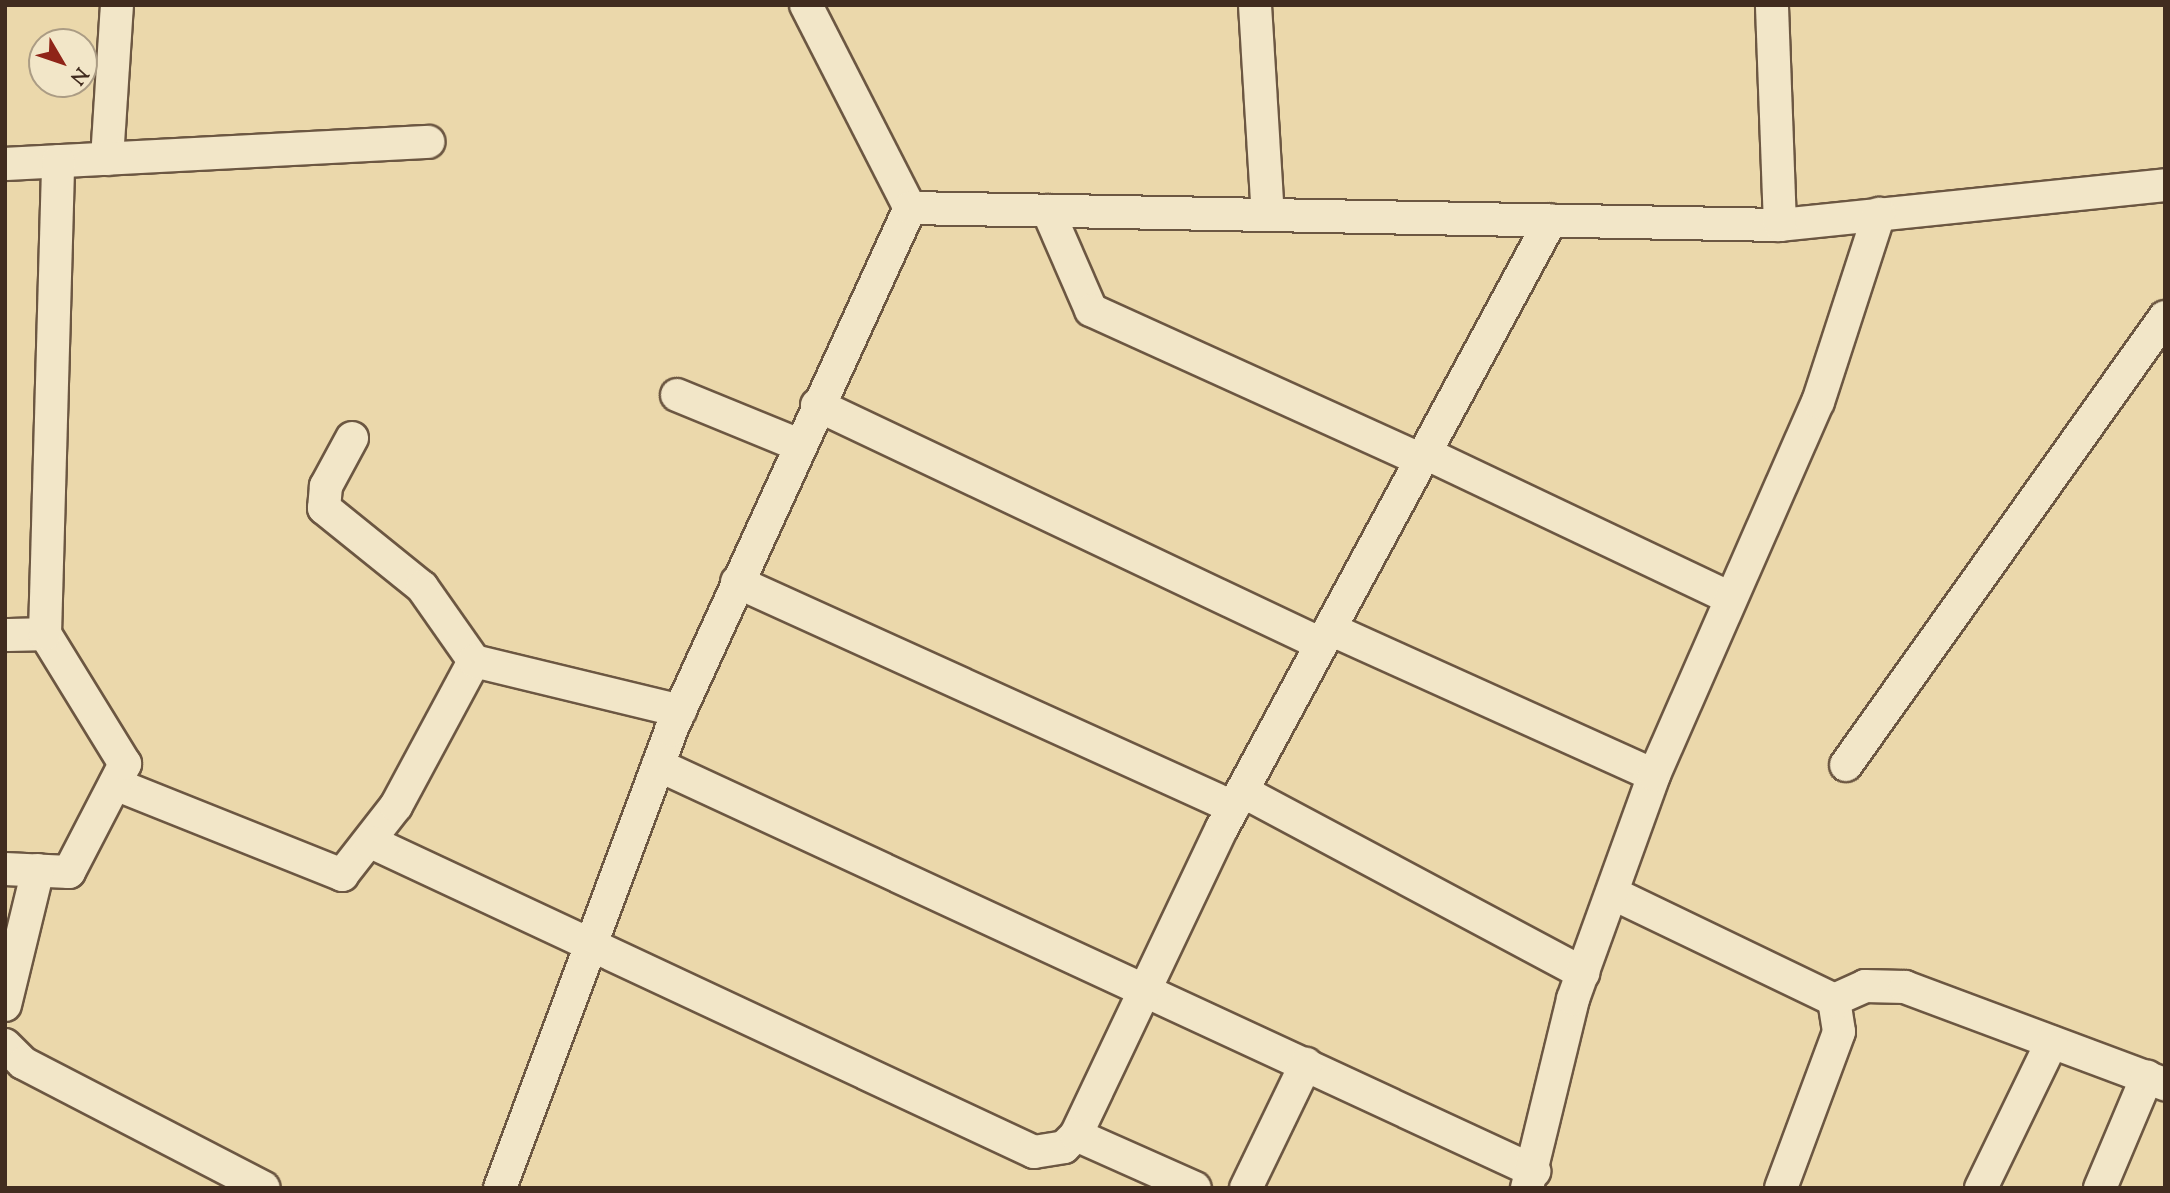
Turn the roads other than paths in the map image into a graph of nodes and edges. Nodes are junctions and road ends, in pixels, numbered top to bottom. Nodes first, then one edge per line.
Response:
1 (117, 5) edge
2 (806, 5) edge
3 (1255, 5) edge
4 (1772, 5) edge
5 (428, 142) dead end
6 (107, 159) junction
7 (58, 161) junction
8 (5, 164) edge
9 (2165, 186) edge
10 (910, 208) junction
11 (1048, 211) junction
12 (1880, 214) junction
13 (1268, 215) junction
14 (1551, 220) junction
15 (1780, 225) junction
16 (2165, 317) edge
17 (677, 395) dead end
18 (817, 405) junction
19 (352, 438) dead end
20 (799, 445) junction
21 (1423, 457) junction
22 (737, 582) junction
23 (1730, 598) junction
24 (45, 634) junction
25 (5, 635) edge
26 (1325, 637) junction
27 (474, 661) junction
28 (680, 711) junction
29 (658, 765) junction
30 (1846, 765) dead end
31 (1654, 775) junction
32 (115, 784) junction
33 (1237, 799) junction
34 (371, 842) junction
35 (5, 870) edge
36 (38, 870) junction
37 (1612, 893) junction
38 (591, 943) junction
39 (1583, 973) junction
40 (1145, 989) junction
41 (1834, 1000) junction
42 (5, 1005) edge
43 (2052, 1042) junction
44 (5, 1045) edge
45 (1306, 1064) junction
46 (2156, 1080) edge
47 (1076, 1136) junction
48 (1530, 1179) edge
49 (264, 1188) edge
50 (500, 1188) edge
51 (1195, 1188) edge
52 (1246, 1188) edge
53 (1781, 1188) edge
54 (1980, 1188) edge
55 (2100, 1188) edge

1 - 6 street
2 - 10 street
3 - 13 street
4 - 15 street
5 - 6 street
6 - 7 street
7 - 8 street
7 - 24 street
9 - 12 street
10 - 11 street
10 - 18 street
11 - 13 street
11 - 21 street
12 - 15 street
12 - 23 street
13 - 14 street
14 - 15 street
14 - 21 street
16 - 30 street
17 - 20 street
18 - 20 street
18 - 26 street
19 - 27 street
20 - 22 street
21 - 23 street
21 - 26 street
22 - 28 street
22 - 33 street
23 - 31 street
24 - 25 street
24 - 32 street
26 - 31 street
26 - 33 street
27 - 28 street
27 - 34 street
28 - 29 street
29 - 38 street
29 - 40 street
31 - 37 street
32 - 34 street
32 - 36 street
33 - 39 street
33 - 40 street
34 - 38 street
35 - 36 street
36 - 42 street
37 - 39 street
37 - 41 street
38 - 47 street
38 - 50 street
39 - 48 street
40 - 45 street
40 - 47 street
41 - 43 street
41 - 53 street
43 - 46 street
43 - 54 street
44 - 49 street
45 - 48 street
45 - 52 street
46 - 55 street
47 - 51 street

